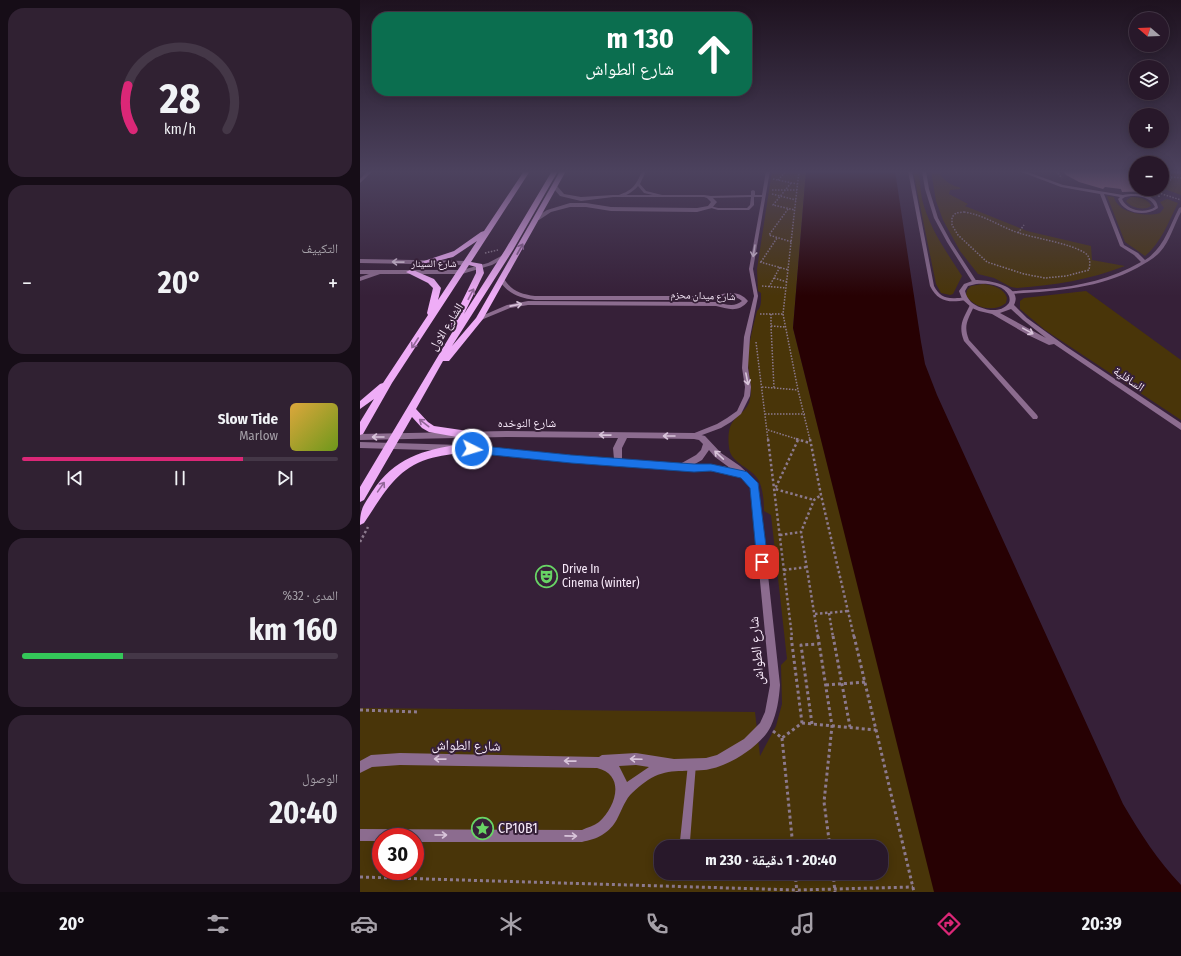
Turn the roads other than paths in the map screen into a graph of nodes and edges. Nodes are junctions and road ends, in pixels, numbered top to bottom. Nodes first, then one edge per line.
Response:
1 (500, 213) edge
2 (529, 213) edge
3 (540, 213) edge
4 (548, 213) edge
5 (761, 213) edge
6 (918, 213) edge
7 (934, 213) edge
8 (1109, 213) edge
9 (1179, 213) edge
10 (537, 218) junction
11 (490, 228) junction
12 (503, 253) junction
13 (360, 261) edge
14 (425, 262) junction
15 (1144, 262) junction
16 (468, 263) junction
17 (480, 267) junction
18 (360, 272) edge
19 (381, 272) junction
20 (410, 272) junction
21 (462, 272) junction
22 (360, 279) edge
23 (502, 280) junction
24 (975, 282) junction
25 (1010, 293) junction
26 (964, 299) junction
27 (1011, 305) junction
28 (972, 306) junction
29 (994, 312) junction
30 (480, 319) junction
31 (428, 322) junction
32 (450, 342) junction
33 (1065, 349) junction
34 (430, 378) junction
35 (390, 381) junction
36 (360, 406) edge
37 (411, 410) junction
38 (1035, 416) dead end
39 (1181, 427) edge
40 (360, 432) edge
41 (468, 435) junction
42 (625, 435) junction
43 (694, 436) junction
44 (360, 437) edge
45 (393, 441) junction
46 (707, 443) junction
47 (360, 445) edge
48 (461, 448) junction
49 (619, 462) junction
50 (679, 466) junction
51 (744, 474) junction
52 (360, 497) edge
53 (360, 520) edge
54 (597, 762) junction
55 (674, 764) junction
56 (692, 764) junction
57 (360, 767) edge
58 (621, 796) junction
59 (360, 835) edge
60 (685, 840) edge

1 - 11 main road, الشارع الاول
2 - 12 main road, الشارع الاول
3 - 10 main road
4 - 10 street
5 -> 43 lane
6 - 26 lane
7 - 24 lane
8 - 15 lane
9 - 15 lane
23 -> 10 main road
11 - 14 main road
11 - 16 main road, الشارع الاول
12 - 17 street, شارع السينار
12 - 32 main road, الشارع الاول
14 -> 13 street, شارع السينار
14 - 16 street, شارع السينار
15 - 25 lane
16 - 17 main road
16 - 21 main road, الشارع الاول
17 - 21 street, شارع السينار
32 -> 17 main road
18 - 19 street, شارع السينار
19 - 20 street, شارع السينار
19 - 22 street
20 - 21 street, شارع السينار
20 - 31 main road
21 - 31 main road, الشارع الاول
23 - 30 main road
30 -> 23 street, شارع ميدان محزم
24 - 25 street
24 - 26 street
25 - 27 street
26 - 28 street
27 - 29 street
27 - 33 street, السافلية
28 - 29 street
28 - 38 lane
29 -> 33 street, السافلية
30 - 34 main road
31 -> 35 main road, الشارع الاول
32 - 34 main road, الشارع الاول
33 - 39 street, السافلية
34 - 37 main road, الشارع الاول
35 - 36 main road
35 - 40 main road, الشارع الاول
41 -> 37 main road
37 - 45 main road, الشارع الاول
42 -> 41 street, شارع النوخده
41 - 45 street, شارع النوخده
43 -> 42 street, شارع النوخده
42 - 49 street
43 - 46 street, شارع الطواش
45 -> 44 street, شارع النوخده
45 - 47 street
45 - 48 street, شارع النوخده
45 - 52 main road, الشارع الاول
46 - 50 street, شارع النوخده
51 -> 46 street, شارع الطواش
48 - 49 street, شارع النوخده
53 -> 48 main road
49 - 50 street, شارع النوخده
50 - 51 street
51 - 56 street, شارع الطواش
55 -> 54 street, شارع الطواش
54 -> 57 street, شارع الطواش
54 - 58 street, شارع الطواش
55 - 56 street, شارع الطواش
55 - 58 street, شارع الطواش
56 - 60 lane
59 -> 58 street, شارع الطواش

